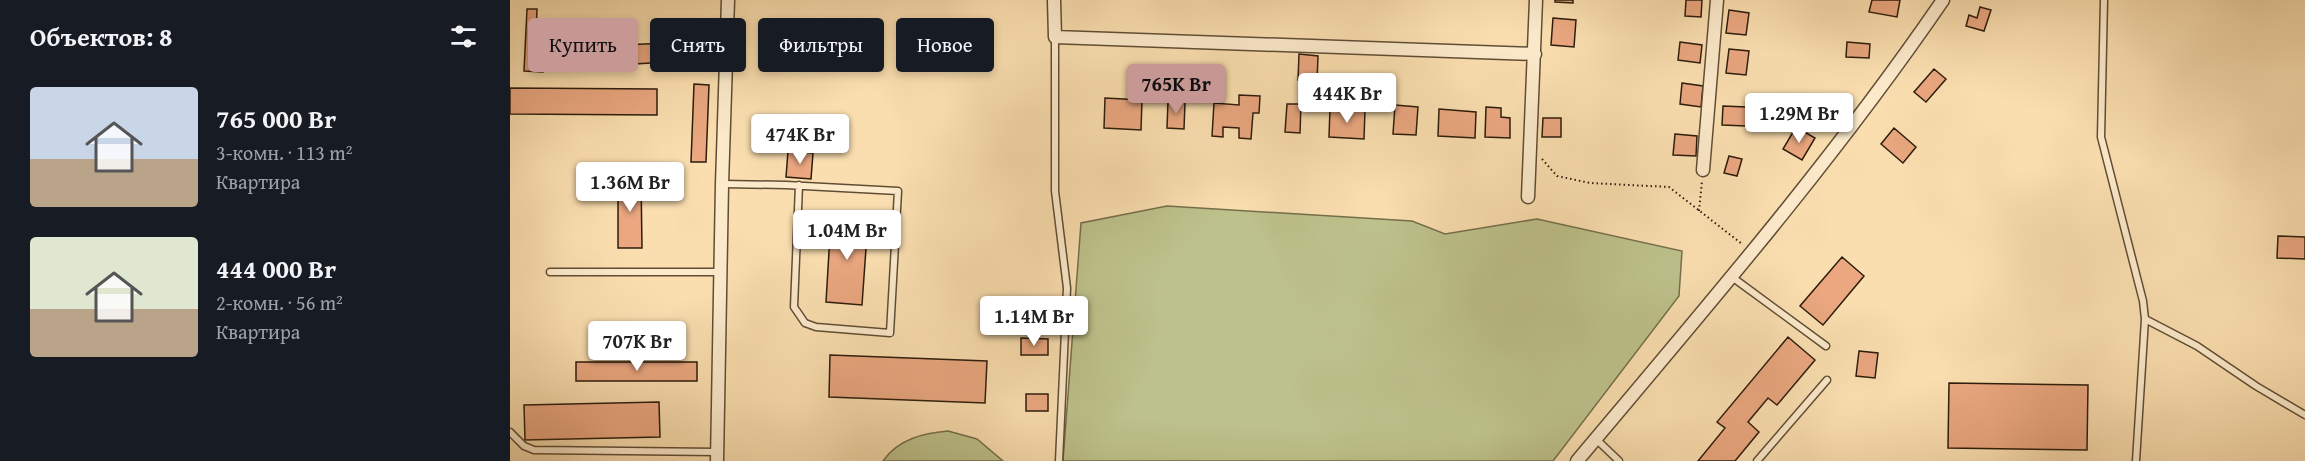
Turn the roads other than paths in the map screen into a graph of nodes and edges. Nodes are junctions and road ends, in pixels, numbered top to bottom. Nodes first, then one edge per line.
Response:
1 (728, 0) edge
2 (1054, 0) edge
3 (1536, 0) edge
4 (1717, 0) edge
5 (1943, 0) edge
6 (2104, 0) edge
7 (1054, 37) junction
8 (1535, 54) junction
9 (1703, 170) road end
10 (722, 184) junction
11 (799, 185) junction
12 (1528, 196) dead end
13 (550, 272) dead end
14 (720, 272) junction
15 (1732, 276) junction
16 (2145, 319) junction
17 (1826, 346) dead end
18 (1827, 380) dead end
19 (2305, 415) edge
20 (510, 432) edge
21 (1595, 439) junction
22 (717, 456) edge
23 (1059, 461) edge
24 (1577, 461) edge
25 (1619, 461) edge
26 (1757, 461) edge
27 (2136, 461) edge

1 - 10 street
2 - 7 street
3 - 8 street
4 - 9 street
5 - 15 street
6 - 16 lane
7 - 8 street
7 - 23 lane
8 - 12 street
10 - 11 lane
10 - 14 street
11 - 11 lane
13 - 14 lane
14 - 22 street
15 - 17 lane
15 - 21 street
16 - 19 lane
16 - 27 lane
18 - 26 lane
20 - 22 lane
21 - 24 street
21 - 25 lane

